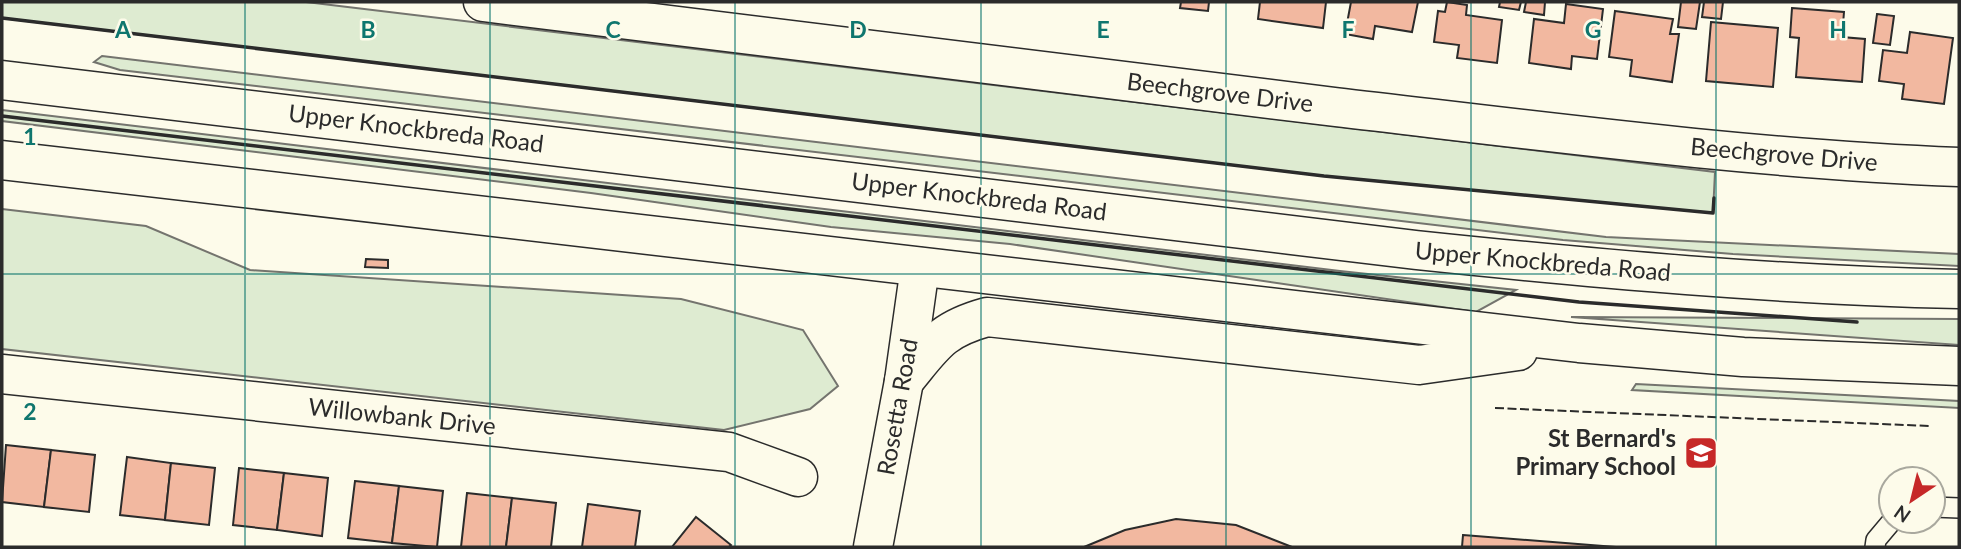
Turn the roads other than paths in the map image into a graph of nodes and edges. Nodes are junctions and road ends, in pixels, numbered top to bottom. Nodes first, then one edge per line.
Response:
1 (484, 2) edge
2 (2, 80) edge
3 (2, 160) edge
4 (1959, 167) edge
5 (920, 267) junction
6 (1959, 289) edge
7 (1579, 343) junction
8 (1959, 366) edge
9 (2, 374) edge
10 (904, 381) junction
11 (798, 477) dead end
12 (873, 547) edge

1 - 4 main road, Beechgrove Drive
2 - 6 main road, Upper Knockbreda Road
3 - 5 main road
5 - 7 main road
5 - 10 main road, Rosetta Road
7 - 8 main road
7 - 10 main road
9 - 11 main road, Willowbank Drive
10 - 12 main road, Rosetta Road

